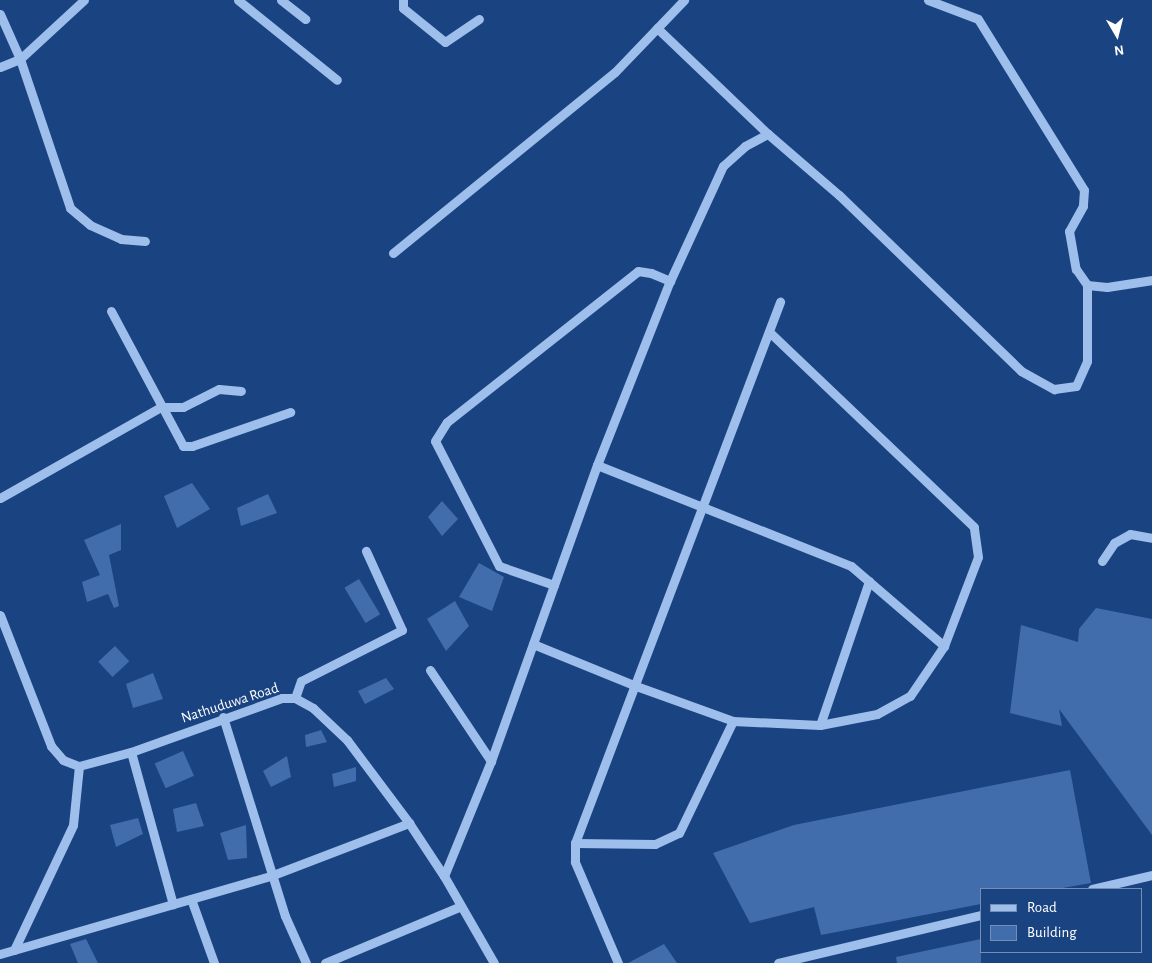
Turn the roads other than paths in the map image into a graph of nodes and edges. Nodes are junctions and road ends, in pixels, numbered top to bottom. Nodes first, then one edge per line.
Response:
1 (84, 0) edge
2 (238, 0) edge
3 (282, 0) edge
4 (404, 0) edge
5 (684, 0) edge
6 (928, 0) edge
7 (0, 14) edge
8 (305, 19) dead end
9 (479, 19) dead end
10 (657, 28) junction
11 (20, 59) junction
12 (0, 67) edge
13 (337, 80) dead end
14 (768, 134) junction
15 (145, 241) dead end
16 (393, 253) dead end
17 (1152, 280) edge
18 (670, 282) junction
19 (1087, 285) junction
20 (780, 302) dead end
21 (111, 311) dead end
22 (769, 332) junction
23 (240, 391) dead end
24 (161, 406) junction
25 (290, 412) dead end
26 (597, 465) junction
27 (0, 498) edge
28 (704, 505) junction
29 (1152, 538) edge
30 (366, 551) dead end
31 (1102, 561) dead end
32 (869, 580) junction
33 (554, 585) junction
34 (0, 615) edge
35 (533, 644) junction
36 (944, 646) junction
37 (430, 670) dead end
38 (636, 686) junction
39 (295, 698) junction
40 (223, 717) junction
41 (733, 722) junction
42 (820, 725) junction
43 (131, 752) junction
44 (491, 761) junction
45 (79, 766) junction
46 (408, 823) junction
47 (575, 843) junction
48 (273, 875) junction
49 (1152, 875) edge
50 (444, 876) junction
51 (1096, 888) edge
52 (191, 899) junction
53 (173, 904) junction
54 (461, 906) junction
55 (980, 915) edge
56 (14, 950) junction
57 (0, 954) edge
58 (214, 963) edge
59 (306, 963) edge
60 (325, 963) edge
61 (494, 963) edge
62 (618, 963) edge
63 (778, 963) edge

1 - 11 street
2 - 13 street
3 - 8 street
4 - 9 street
5 - 10 street
6 - 19 street
7 - 11 street
10 - 14 street
10 - 16 street
11 - 12 street
11 - 15 street
14 - 18 street
14 - 19 street
17 - 19 street
18 - 26 street
18 - 33 street
20 - 22 street
21 - 24 street
22 - 28 street
22 - 36 street
23 - 24 street
24 - 25 street
24 - 27 street
26 - 28 street
26 - 33 street
28 - 32 street
28 - 38 street
29 - 31 street
30 - 39 street
32 - 36 street
32 - 42 street
33 - 35 street
34 - 45 street
35 - 38 street
35 - 44 street
36 - 42 street
37 - 44 street
38 - 41 street
38 - 47 street
39 - 40 street, Nathuduwa Road
39 - 46 street, Nathuduwa Road
40 - 43 street, Nathuduwa Road
40 - 48 street
41 - 42 street
41 - 47 street
43 - 45 street, Nathuduwa Road
43 - 53 street
44 - 50 street
45 - 56 street
46 - 48 street
46 - 50 street, Nathuduwa Road
47 - 62 street
48 - 52 street
48 - 59 street
49 - 51 street
50 - 54 street, Nathuduwa Road
52 - 53 street
52 - 58 street
53 - 56 street
54 - 60 street
54 - 61 street, Nathuduwa Road
55 - 63 street
56 - 57 street

